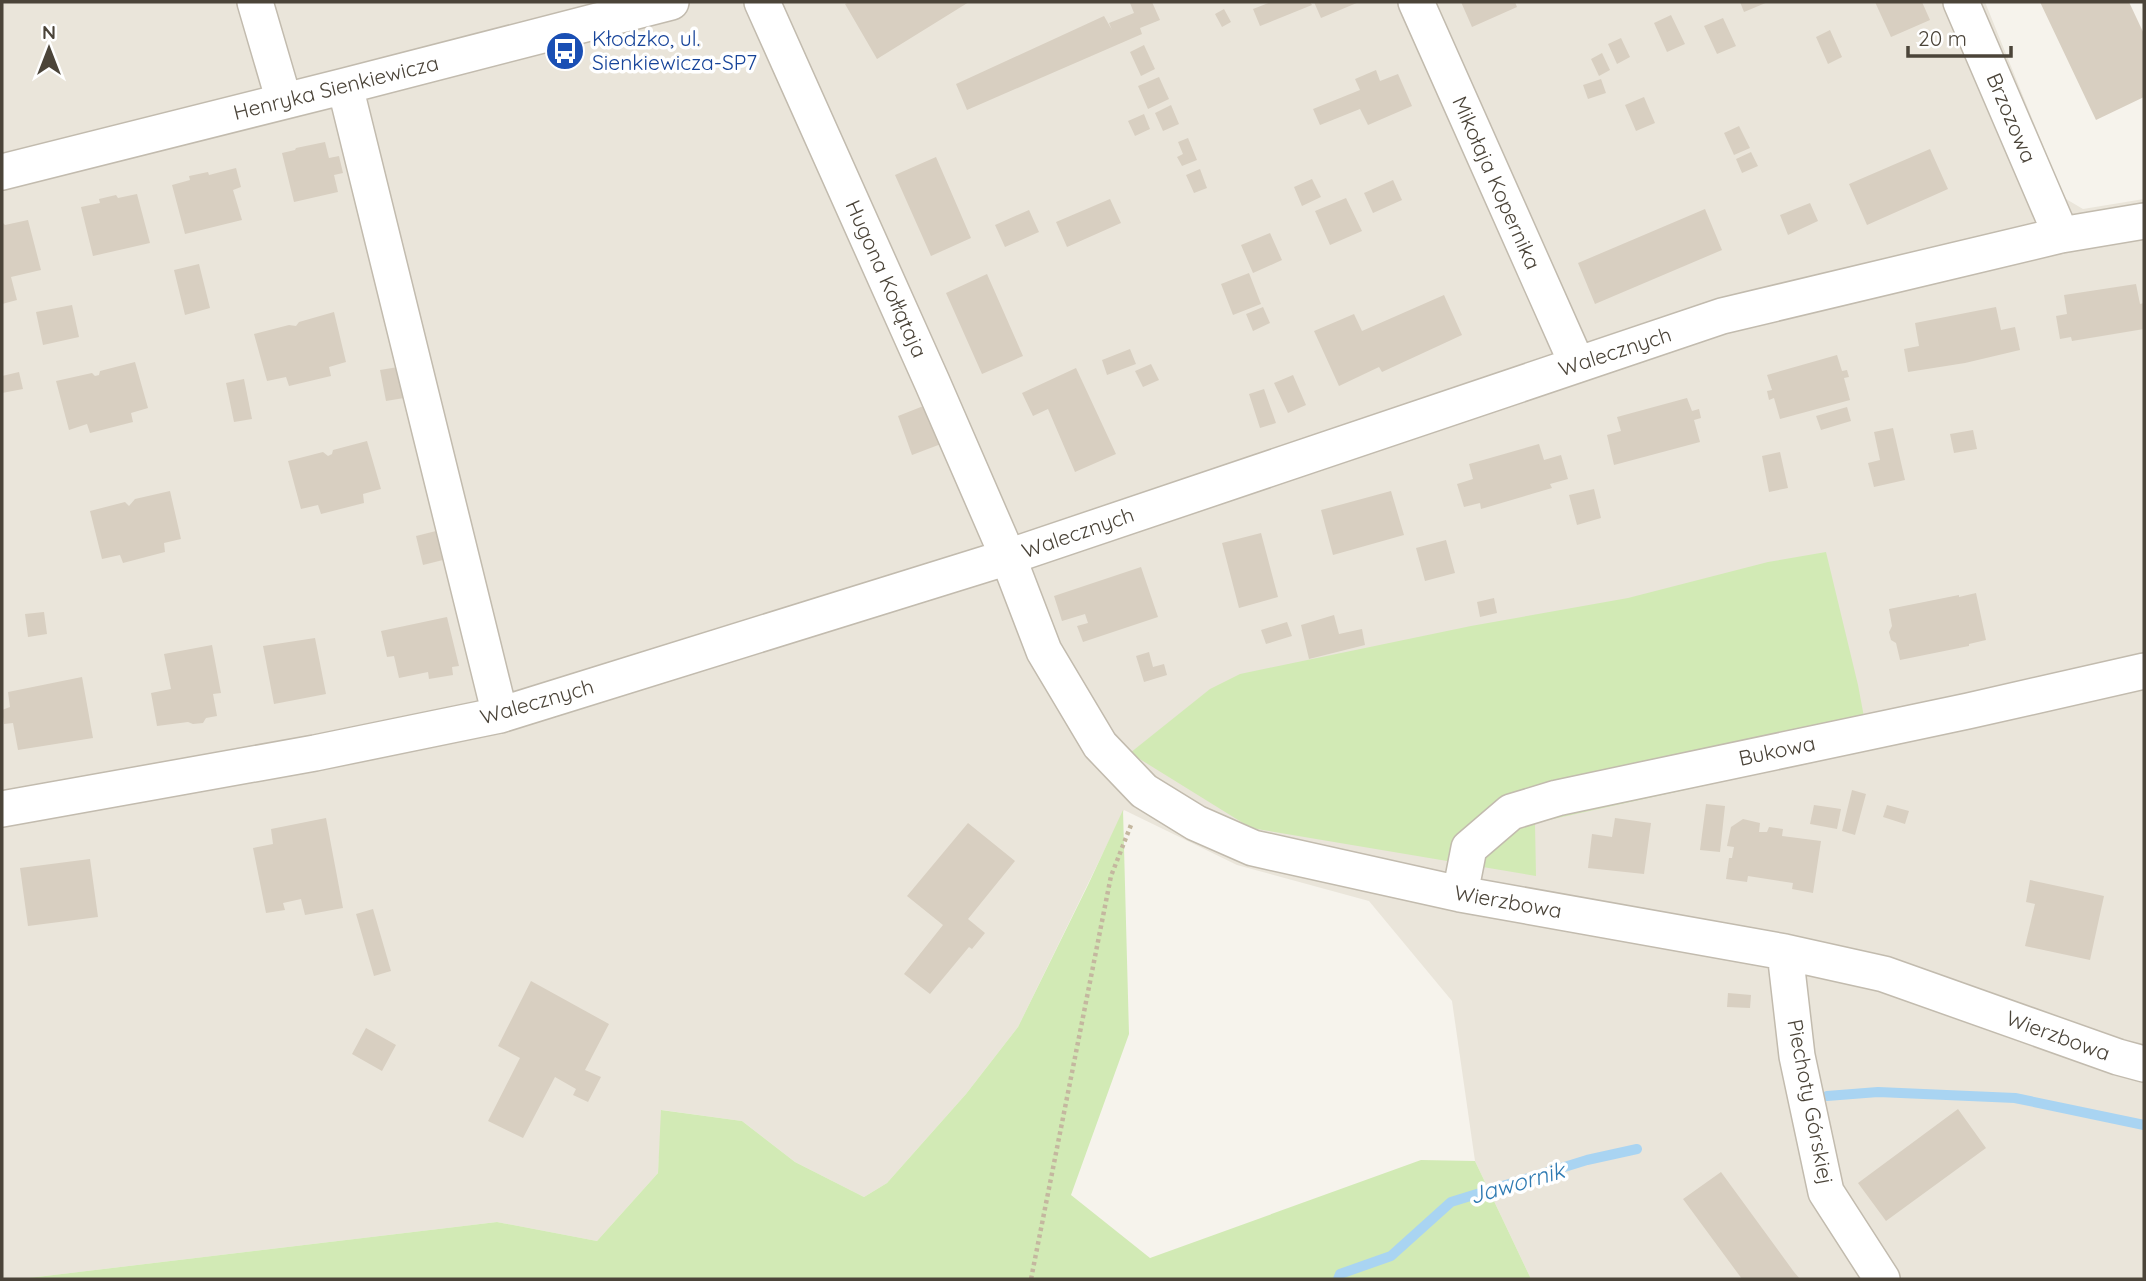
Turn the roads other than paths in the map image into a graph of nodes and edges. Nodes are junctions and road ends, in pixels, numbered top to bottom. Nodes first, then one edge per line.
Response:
1 (255, 2) edge
2 (671, 2) edge
3 (762, 2) edge
4 (1416, 2) edge
5 (1961, 2) edge
6 (345, 86) junction
7 (284, 101) junction
8 (2, 172) edge
9 (2144, 221) edge
10 (2061, 234) junction
11 (1577, 364) junction
12 (1008, 557) junction
13 (2144, 671) edge
14 (500, 715) junction
15 (2, 809) edge
16 (1460, 894) junction
17 (1785, 952) junction
18 (2144, 1064) edge
19 (1882, 1279) edge

1 - 7 street
2 - 6 street, Henryka Sienkiewicza
3 - 12 street, Hugona Kołłątaja
4 - 11 street, Mikołaja Kopernika
5 - 10 street, Brzozowa
6 - 7 street, Henryka Sienkiewicza
6 - 14 street
7 - 8 street, Henryka Sienkiewicza
9 - 10 street, Walecznych
10 - 11 street, Walecznych
11 - 12 street, Walecznych
12 - 14 street, Walecznych
12 - 16 street, Wierzbowa
13 - 16 street, Bukowa
14 - 15 street, Walecznych
16 - 17 street, Wierzbowa
17 - 18 street, Wierzbowa
17 - 19 street, Piechoty Górskiej

